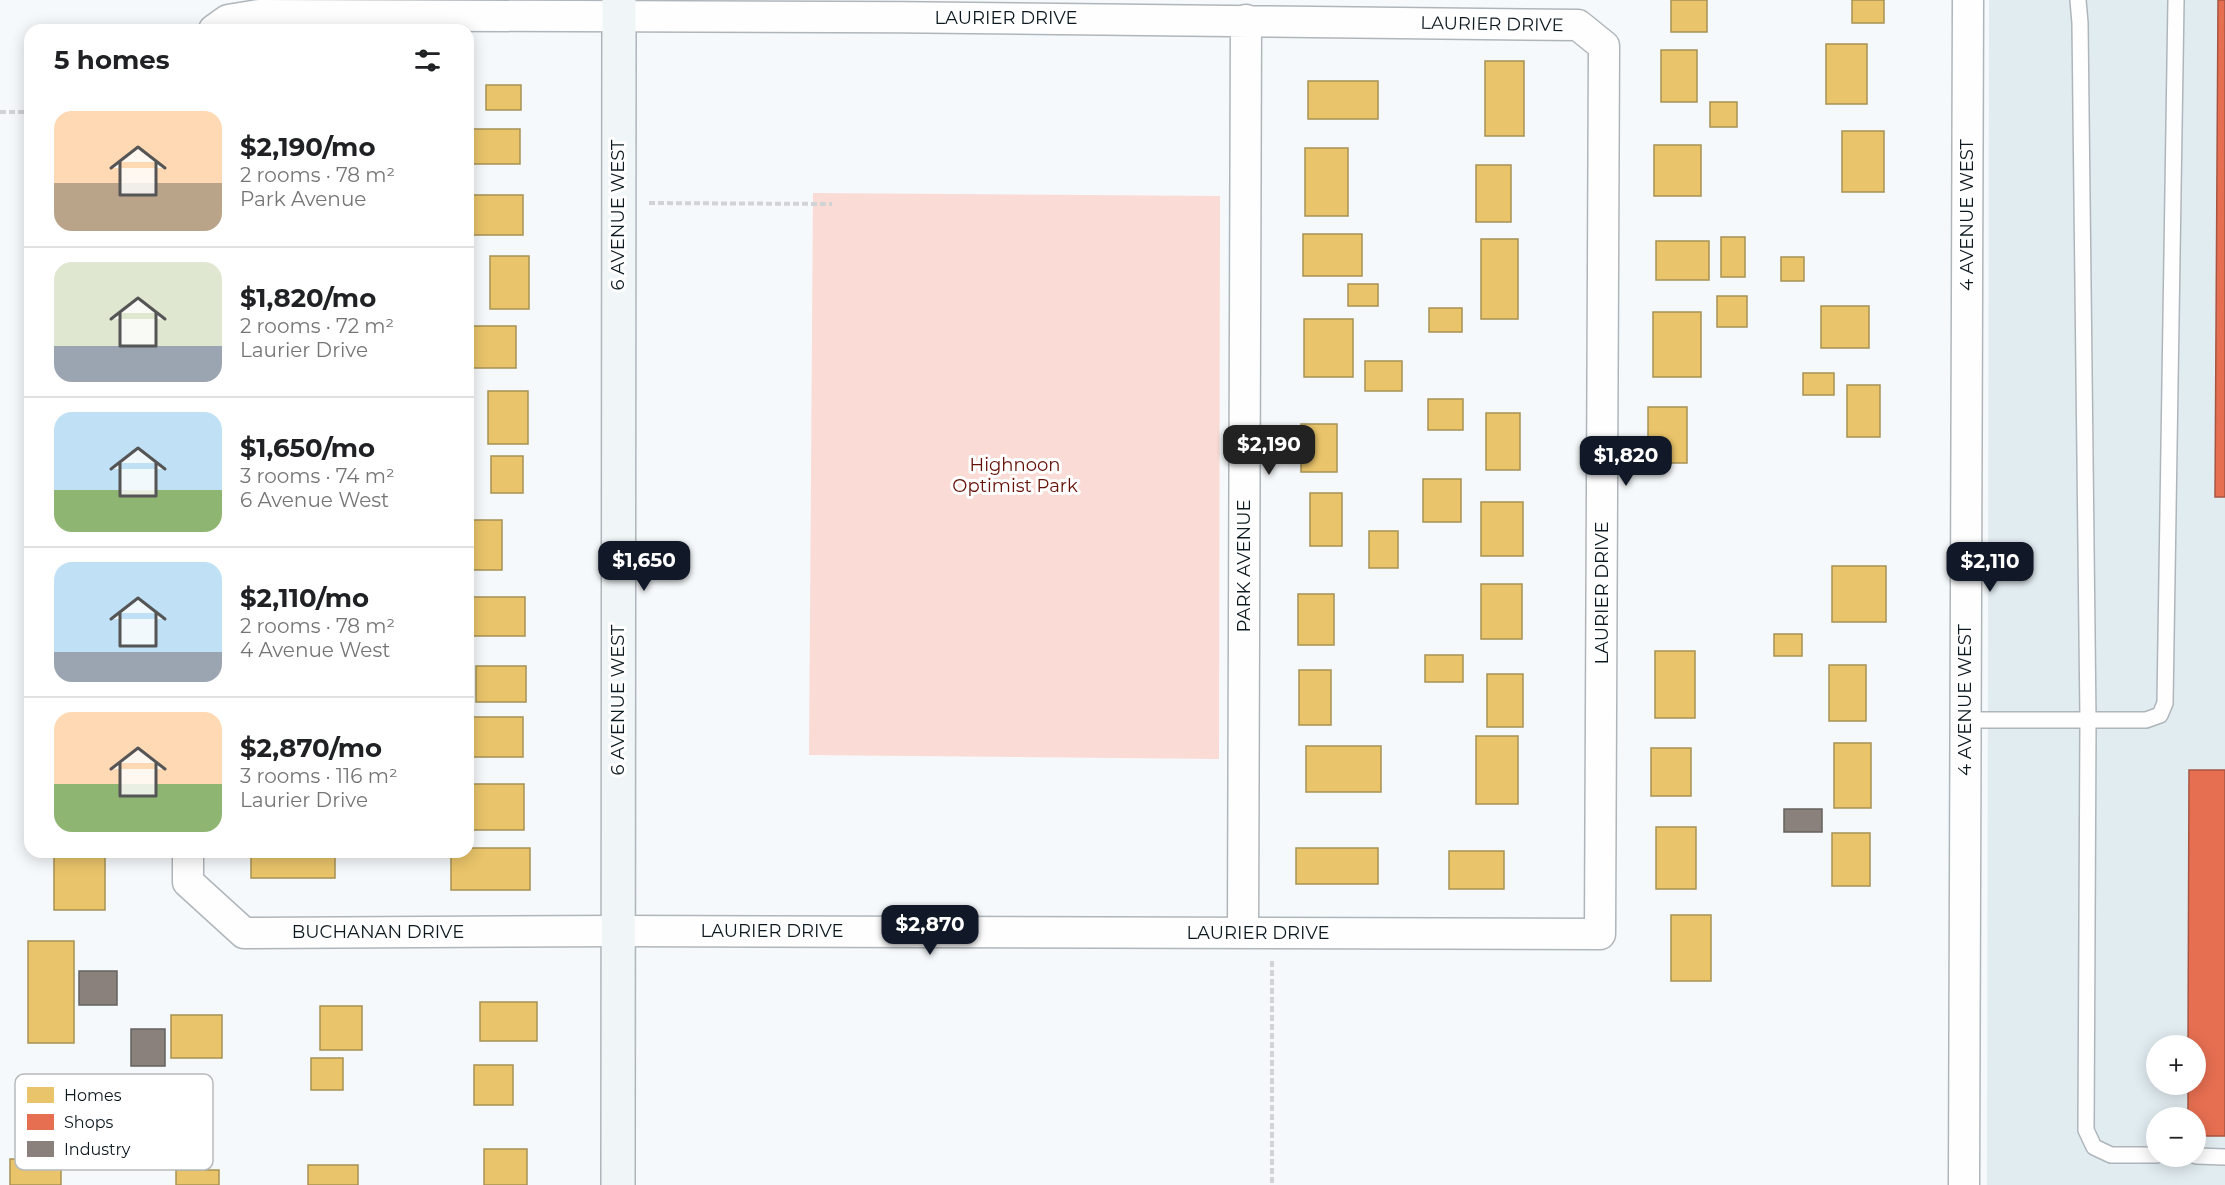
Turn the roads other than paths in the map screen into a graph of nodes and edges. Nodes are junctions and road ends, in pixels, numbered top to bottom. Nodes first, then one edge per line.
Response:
1 (1968, 0) edge
2 (2078, 0) edge
3 (2176, 0) edge
4 (619, 7) edge
5 (1246, 20) junction
6 (222, 24) edge
7 (1965, 720) junction
8 (2088, 720) junction
9 (189, 858) edge
10 (618, 930) junction
11 (1258, 933) junction
12 (2146, 1155) edge
13 (2206, 1156) edge
14 (2225, 1156) edge
15 (618, 1185) edge
16 (1964, 1185) edge

1 - 7 street, 4 AVENUE WEST
2 - 8 lane
3 - 8 lane
4 - 5 street, LAURIER DRIVE
4 - 6 street
4 - 10 street, 6 AVENUE WEST
5 - 11 street, PARK AVENUE
5 - 11 street, LAURIER DRIVE
7 - 8 lane
7 - 16 street, 4 AVENUE WEST
8 - 12 lane
9 - 10 street, BUCHANAN DRIVE
10 - 11 street, LAURIER DRIVE
10 - 15 street, 6 AVENUE WEST
13 - 14 lane

